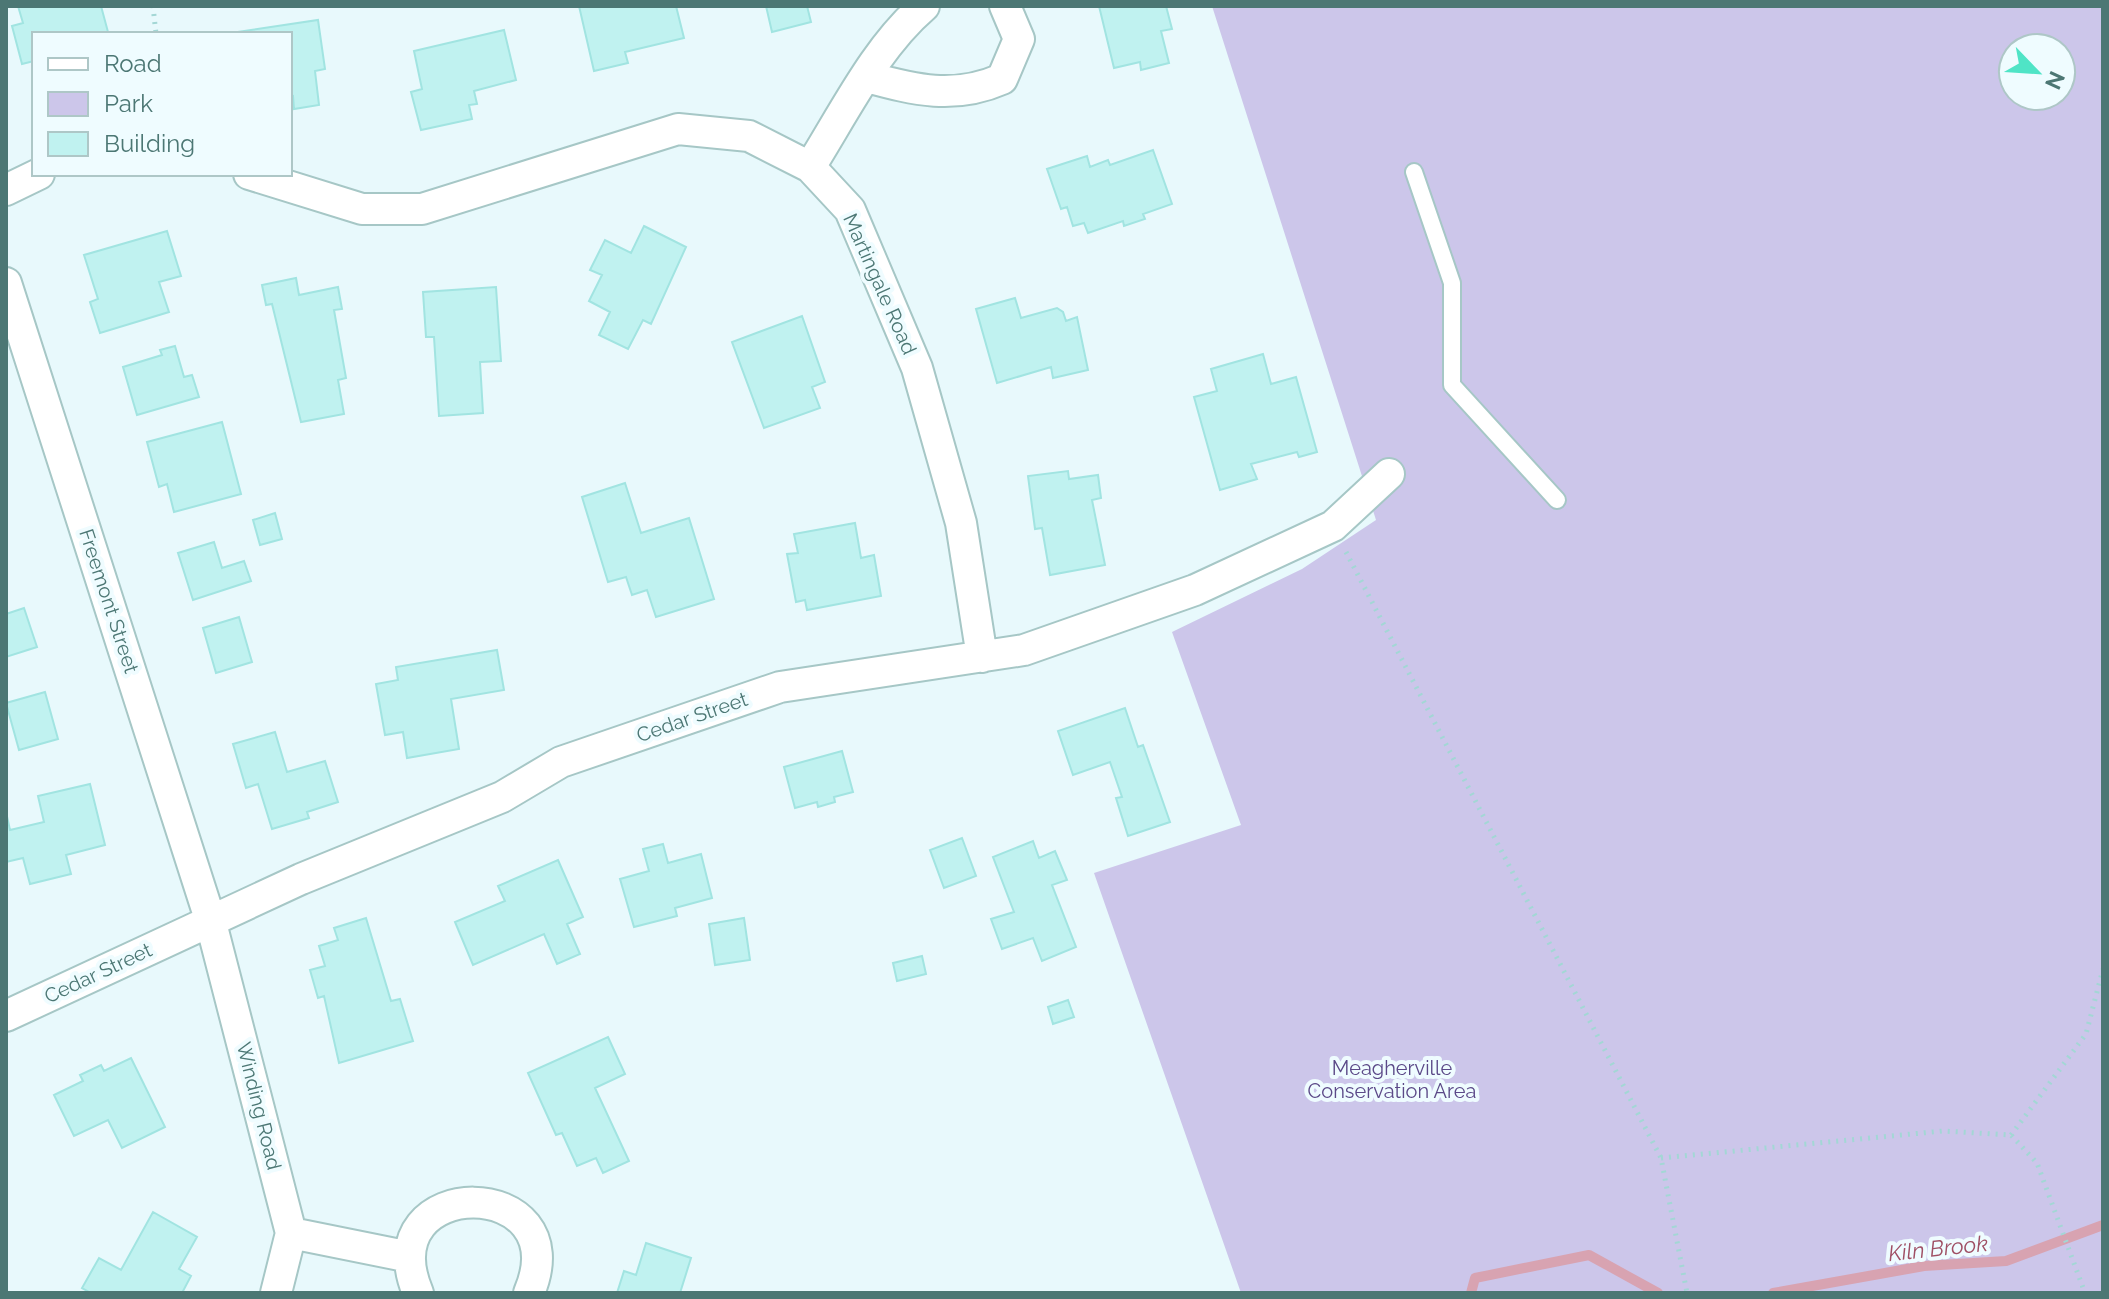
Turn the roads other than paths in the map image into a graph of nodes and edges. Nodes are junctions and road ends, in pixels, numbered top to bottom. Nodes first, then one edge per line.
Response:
1 (924, 6) edge
2 (1005, 6) edge
3 (867, 77) junction
4 (810, 167) junction
5 (1414, 172) dead end
6 (35, 176) edge
7 (255, 176) edge
8 (6, 190) edge
9 (6, 283) edge
10 (1389, 474) dead end
11 (1557, 500) dead end
12 (982, 657) junction
13 (210, 919) junction
14 (6, 1016) edge
15 (291, 1233) junction
16 (410, 1257) junction
17 (276, 1293) edge
18 (418, 1293) edge
19 (529, 1293) edge

1 - 3 street
2 - 3 street
3 - 4 street
4 - 7 street, Martingale Road
4 - 12 street, Martingale Road
5 - 11 lane
6 - 8 street
9 - 13 street, Freemont Street
10 - 12 street, Cedar Street
12 - 13 street, Cedar Street
13 - 14 street, Cedar Street
13 - 15 street, Winding Road
15 - 16 street
15 - 17 street, Winding Road
16 - 18 street
16 - 19 street

